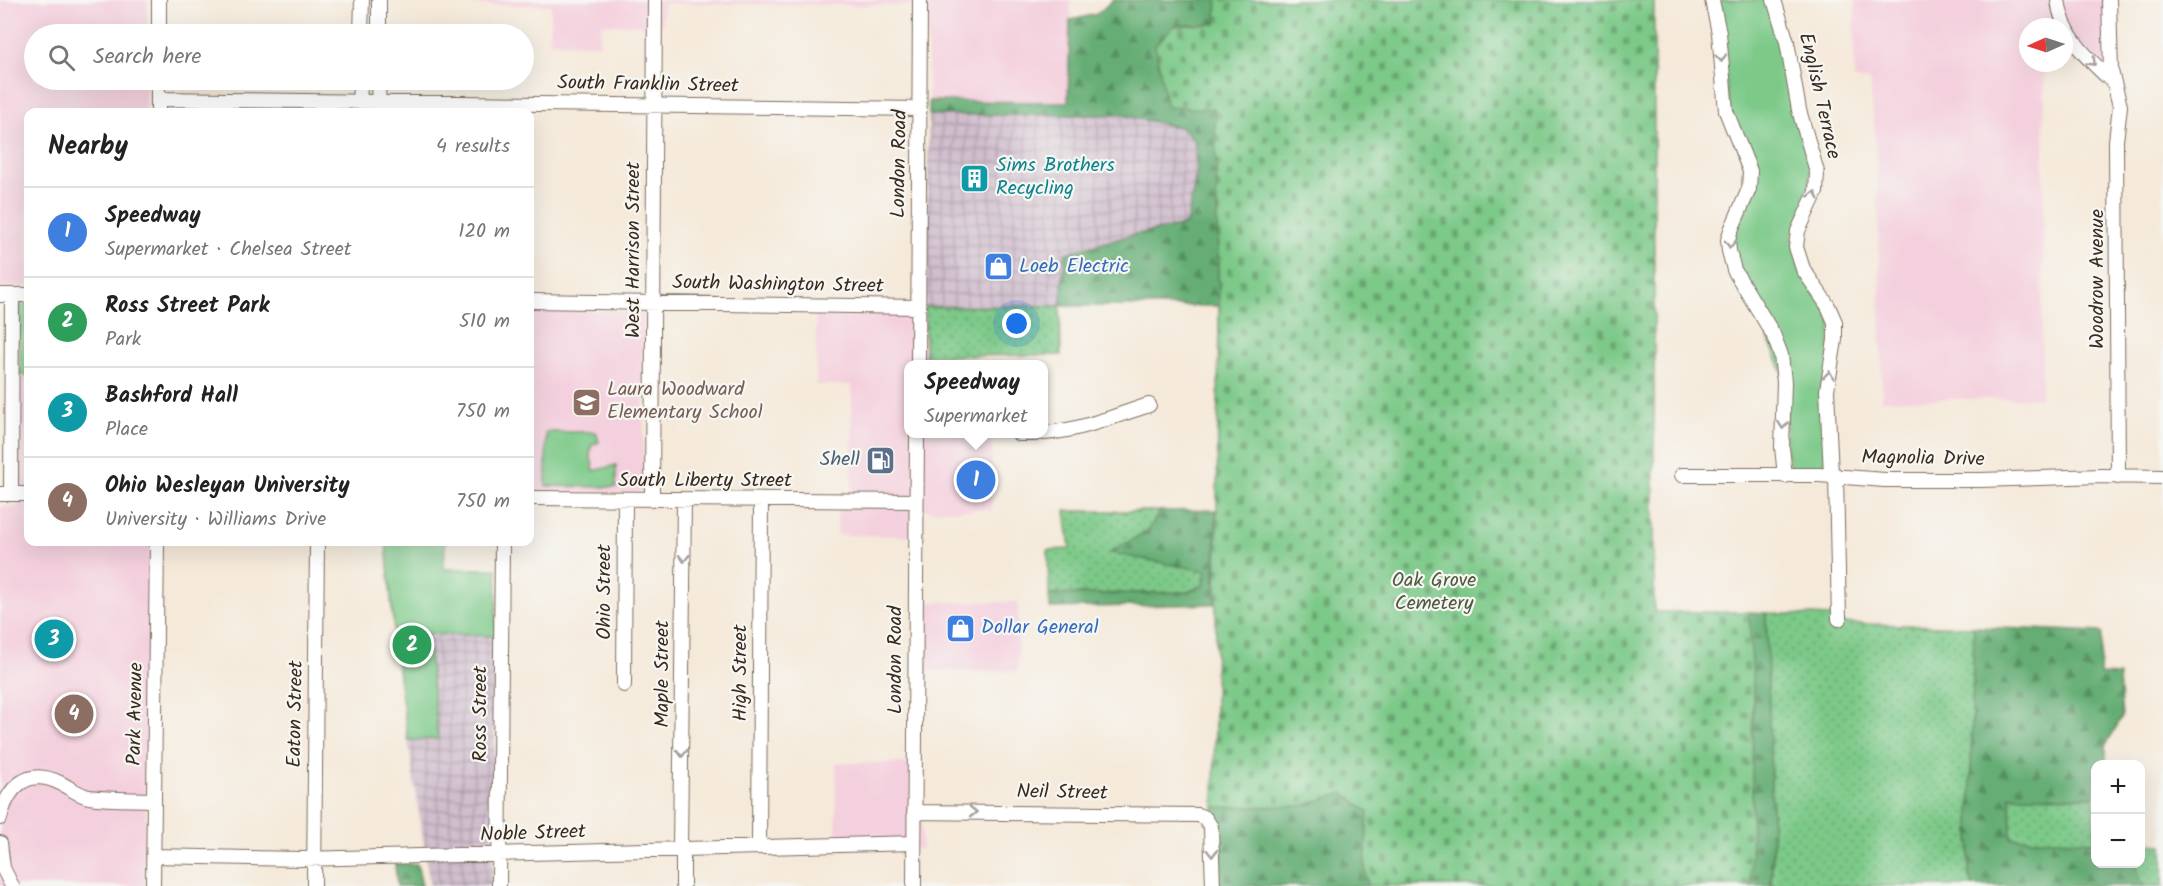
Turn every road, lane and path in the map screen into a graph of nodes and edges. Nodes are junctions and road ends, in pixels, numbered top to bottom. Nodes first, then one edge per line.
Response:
1 (159, 0) edge
2 (362, 0) edge
3 (379, 0) edge
4 (655, 0) edge
5 (920, 0) edge
6 (1712, 0) edge
7 (1774, 0) edge
8 (2058, 0) edge
9 (2109, 0) edge
10 (159, 24) edge
11 (361, 24) edge
12 (379, 24) edge
13 (2113, 82) junction
14 (158, 90) edge
15 (360, 90) edge
16 (378, 90) edge
17 (655, 105) junction
18 (158, 106) edge
19 (359, 107) edge
20 (379, 107) edge
21 (920, 108) junction
22 (6, 295) edge
23 (24, 295) edge
24 (534, 301) edge
25 (653, 303) junction
26 (919, 308) junction
27 (918, 360) edge
28 (1149, 405) dead end
29 (1048, 433) edge
30 (917, 438) edge
31 (1683, 475) dead end
32 (1834, 475) junction
33 (1785, 476) junction
34 (2118, 477) junction
35 (2163, 477) edge
36 (5, 494) edge
37 (24, 494) edge
38 (534, 498) edge
39 (625, 500) junction
40 (652, 500) junction
41 (684, 500) junction
42 (761, 500) junction
43 (916, 501) junction
44 (157, 546) edge
45 (317, 546) edge
46 (502, 546) edge
47 (1839, 619) dead end
48 (624, 685) dead end
49 (154, 800) junction
50 (914, 812) junction
51 (0, 818) edge
52 (0, 843) edge
53 (914, 843) junction
54 (759, 847) junction
55 (682, 849) junction
56 (500, 855) junction
57 (153, 856) junction
58 (314, 859) junction
59 (12, 886) edge
60 (153, 886) edge
61 (314, 886) edge
62 (499, 886) edge
63 (683, 886) edge
64 (914, 886) edge
65 (1213, 886) edge

1 - 10 street
2 - 11 street
3 - 12 street
4 - 17 street, West Harrison Street
5 - 21 street, London Road
6 -> 33 street
32 -> 7 street, English Terrace
8 -> 13 street
9 - 13 street, Woodrow Avenue
13 - 34 street, Woodrow Avenue
14 - 18 street
15 - 19 street
16 - 20 street
17 - 20 street, South Franklin Street
17 - 21 street, South Franklin Street
17 - 25 street, West Harrison Street
18 - 19 street, South Franklin Street
19 - 20 street, South Franklin Street
21 - 26 street, London Road
22 - 23 street
22 - 36 street
24 - 25 street, South Washington Street
25 - 26 street, South Washington Street
25 - 40 street, West Harrison Street
26 - 27 street, London Road
28 - 29 street
30 - 43 street, London Road
31 - 33 street, Magnolia Drive
32 - 33 street, Magnolia Drive
32 - 34 street, Magnolia Drive
32 - 47 street, English Terrace
34 - 35 street, Magnolia Drive
36 - 37 street
38 - 39 street, South Liberty Street
39 - 40 street, South Liberty Street
39 - 48 street, Ohio Street
40 - 41 street, South Liberty Street
41 - 42 street, South Liberty Street
41 -> 55 street, Maple Street
42 - 43 street, South Liberty Street
42 - 54 street, High Street
43 - 50 street, London Road
44 - 49 street, Park Avenue
45 - 58 street, Eaton Street
46 - 56 street, Ross Street
49 - 51 street
49 - 57 street, Park Avenue
50 - 53 street, London Road
50 -> 65 street, Neil Street
52 - 59 street
53 - 54 street, Noble Street
53 - 64 street, London Road
54 - 55 street, Noble Street
55 - 56 street, Noble Street
55 - 63 street, Maple Street
56 - 58 street, Noble Street
56 - 62 street, Ross Street
57 - 58 street, Noble Street
57 - 60 street, Park Avenue
58 - 61 street, Eaton Street

